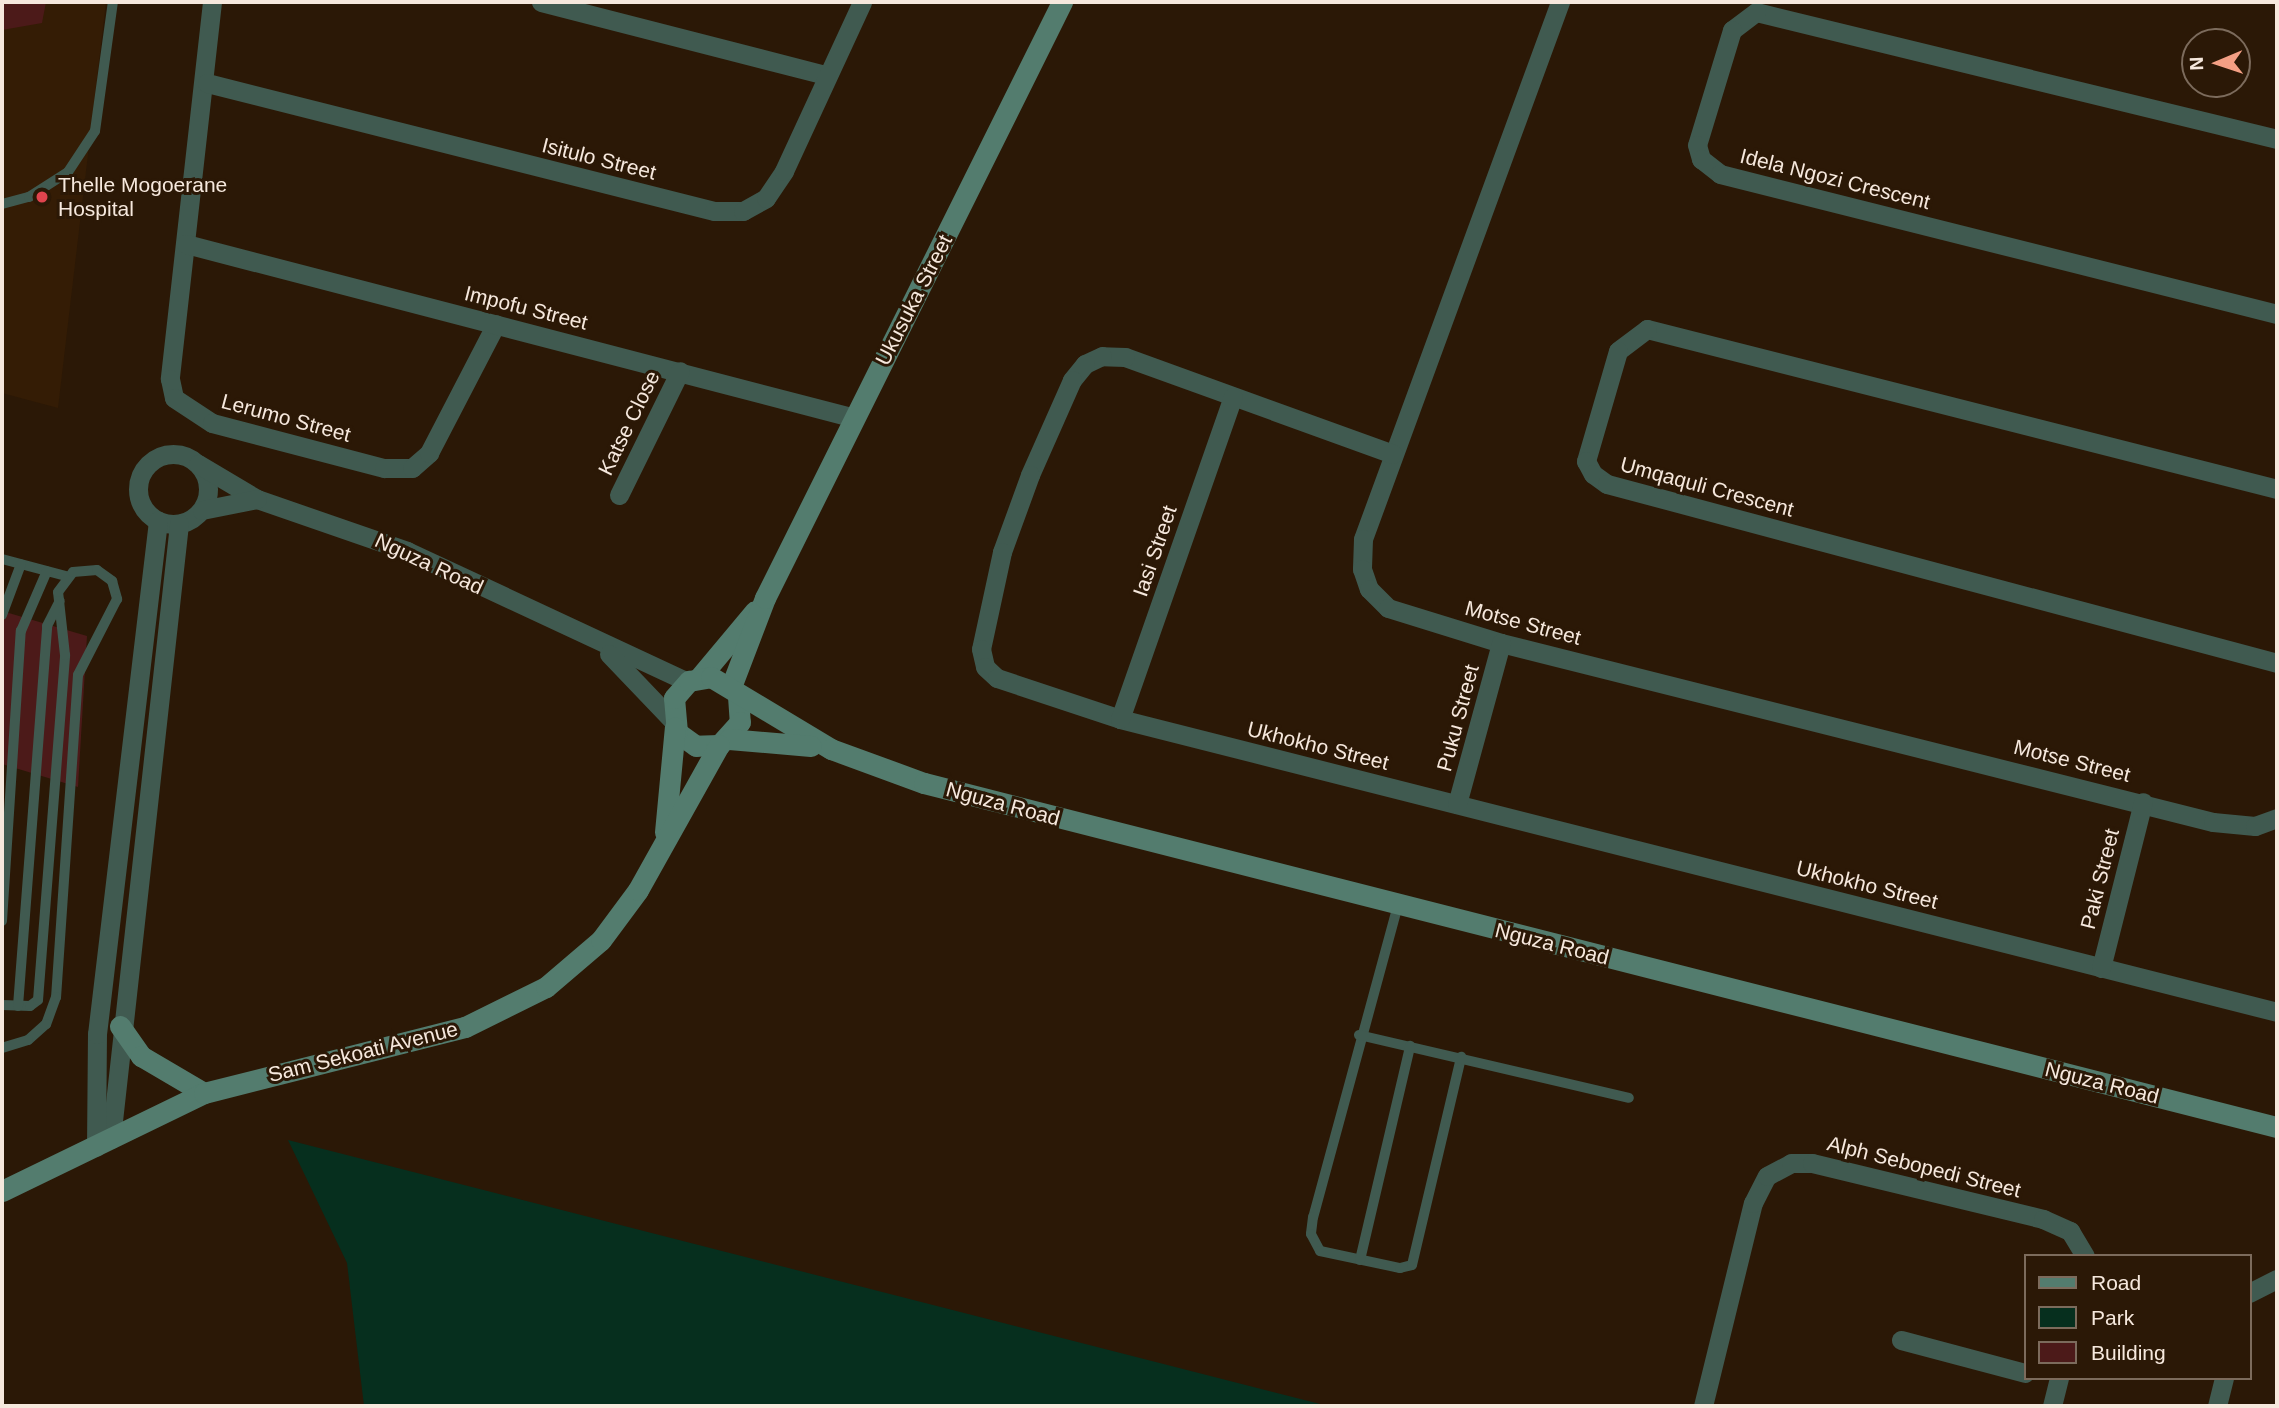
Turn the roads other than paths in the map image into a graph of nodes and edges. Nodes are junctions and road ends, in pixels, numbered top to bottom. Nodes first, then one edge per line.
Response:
1 (113, 2) edge
2 (212, 2) edge
3 (541, 2) edge
4 (862, 2) edge
5 (1062, 2) edge
6 (1560, 2) edge
7 (825, 75) junction
8 (207, 83) junction
9 (2277, 139) edge
10 (2, 204) edge
11 (186, 244) junction
12 (2277, 314) edge
13 (496, 324) junction
14 (680, 371) junction
15 (1233, 397) junction
16 (855, 418) junction
17 (1393, 454) junction
18 (198, 464) junction
19 (2277, 489) edge
20 (619, 495) dead end
21 (257, 499) junction
22 (202, 510) junction
23 (158, 521) junction
24 (179, 524) junction
25 (2, 559) edge
26 (21, 564) junction
27 (47, 571) junction
28 (66, 576) junction
29 (765, 598) junction
30 (60, 601) junction
31 (2, 615) edge
32 (595, 642) junction
33 (1502, 643) junction
34 (2277, 663) edge
35 (693, 680) junction
36 (734, 692) junction
37 (1120, 719) junction
38 (673, 723) junction
39 (724, 742) junction
40 (831, 749) junction
41 (2143, 802) junction
42 (1457, 804) junction
43 (2277, 818) edge
44 (665, 837) junction
45 (1398, 905) junction
46 (2, 920) edge
47 (2101, 968) junction
48 (2, 1005) edge
49 (18, 1006) junction
50 (2277, 1012) edge
51 (120, 1026) junction
52 (1359, 1035) junction
53 (1410, 1046) junction
54 (2, 1048) edge
55 (97, 1055) junction
56 (117, 1055) junction
57 (1461, 1057) junction
58 (204, 1093) junction
59 (1629, 1098) dead end
60 (2277, 1127) edge
61 (103, 1143) junction
62 (2, 1191) edge
63 (2084, 1254) edge
64 (1360, 1260) junction
65 (2277, 1279) edge
66 (2251, 1292) edge
67 (1901, 1340) dead end
68 (2024, 1373) edge
69 (2054, 1380) edge
70 (2224, 1380) edge
71 (1703, 1406) edge
72 (2052, 1406) edge
73 (2217, 1406) edge

1 - 10 lane
2 - 8 street, Lerumo Street
3 - 7 street
4 - 7 street, Isitulo Street
5 - 16 street, Ukusuka Street
6 - 17 street, Motse Street
7 - 8 street, Isitulo Street
8 - 11 street, Lerumo Street
9 - 12 street, Idela Ngozi Crescent
11 - 13 street, Impofu Street
11 - 13 street, Lerumo Street
13 - 14 street, Impofu Street
14 - 16 street, Impofu Street
14 - 20 street, Katse Close
15 - 17 street, Ukhokho Street
15 - 37 street, Iasi Street
15 - 37 street, Ukhokho Street
16 - 29 street, Ukusuka Street
17 - 33 street, Motse Street
18 - 21 street, Nguza Road
18 - 22 street
18 - 23 street
19 - 34 street, Umqaquli Crescent
21 - 22 street
21 - 32 street, Nguza Road
22 - 24 street
23 - 24 street
23 - 55 street
24 - 51 street
25 - 26 lane
26 - 27 lane
26 - 31 lane
27 - 28 lane
27 - 46 lane
28 - 30 lane
28 - 54 lane
29 - 35 street, Ukusuka Street
29 - 36 street, Ukusuka Street
30 - 49 lane
30 - 49 lane
32 - 35 street, Nguza Road
32 - 38 street, Nguza Road
33 - 41 street, Motse Street
33 - 42 street, Puku Street
35 - 36 street
35 - 38 street
36 - 39 street
36 - 40 street, Nguza Road
37 - 42 street, Ukhokho Street
38 - 39 street
38 - 44 street, Sam Sekoati Avenue
39 - 40 street, Nguza Road
39 - 44 street, Sam Sekoati Avenue
40 - 45 street, Nguza Road
41 - 43 street, Motse Street
41 - 47 street, Paki Street
42 - 47 street, Ukhokho Street
44 - 58 street, Sam Sekoati Avenue
45 - 52 lane
45 - 60 street, Nguza Road
47 - 50 street, Ukhokho Street
48 - 49 lane
51 - 56 street
51 - 58 street
52 - 53 lane
52 - 64 lane
53 - 57 lane
53 - 64 lane
55 - 56 street
55 - 61 street
56 - 61 street
57 - 59 lane
57 - 64 lane
58 - 61 street, Sam Sekoati Avenue
61 - 62 street, Sam Sekoati Avenue
63 - 71 street, Alph Sebopedi Street
65 - 66 street
67 - 68 street
69 - 72 street
70 - 73 street

